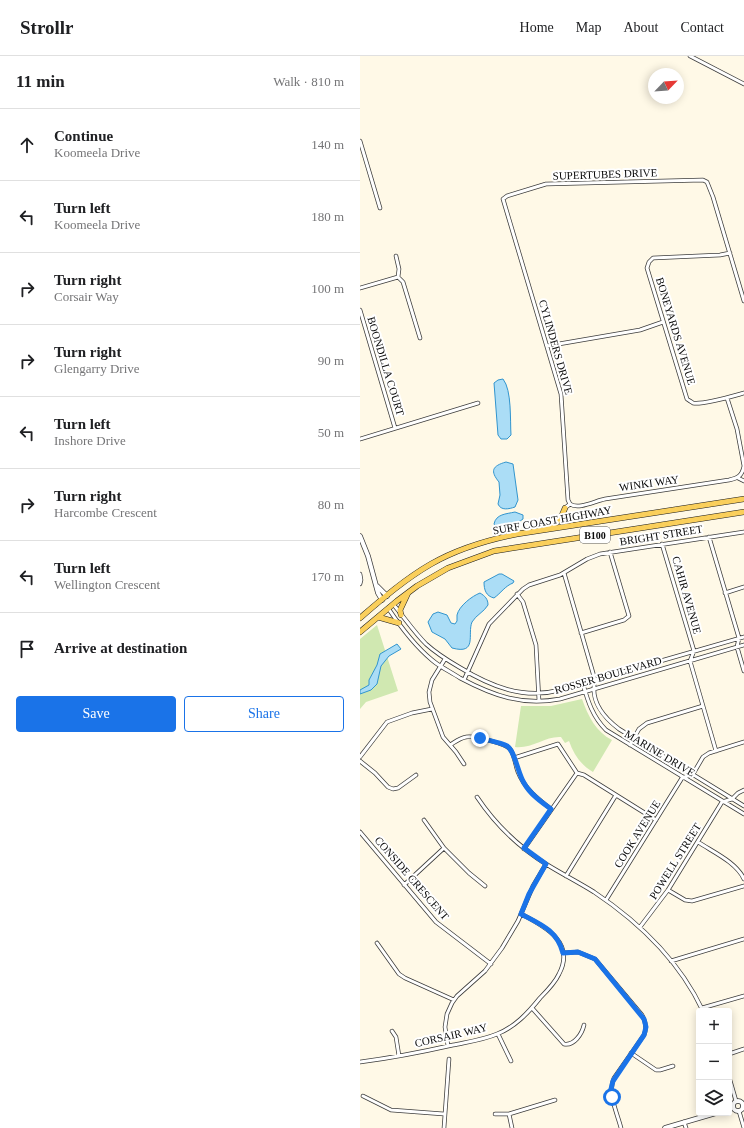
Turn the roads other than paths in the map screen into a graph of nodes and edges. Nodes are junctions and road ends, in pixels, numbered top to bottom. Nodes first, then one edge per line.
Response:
1 (690, 56) edge
2 (744, 84) edge
3 (360, 141) edge
4 (503, 199) joint
5 (380, 208) dead end
6 (730, 253) junction
7 (396, 256) dead end
8 (398, 277) junction
9 (360, 288) edge
10 (744, 301) edge
11 (360, 310) edge
12 (663, 322) junction
13 (420, 338) dead end
14 (546, 346) junction
15 (744, 393) edge
16 (727, 398) junction
17 (478, 403) dead end
18 (395, 428) junction
19 (360, 439) edge
20 (738, 478) junction
21 (744, 481) edge
22 (744, 500) edge
23 (570, 504) junction
24 (565, 508) joint
25 (744, 512) edge
26 (744, 532) edge
27 (517, 534) junction
28 (360, 536) edge
29 (709, 537) junction
30 (662, 544) junction
31 (610, 552) junction
32 (564, 573) junction
33 (360, 574) edge
34 (360, 584) edge
35 (744, 588) edge
36 (408, 592) junction
37 (725, 593) junction
38 (517, 594) junction
39 (384, 598) junction
40 (393, 604) junction
41 (388, 608) junction
42 (401, 615) junction
43 (378, 617) junction
44 (360, 618) edge
45 (399, 623) junction
46 (360, 632) edge
47 (581, 633) junction
48 (744, 637) edge
49 (739, 638) junction
50 (744, 645) edge
51 (737, 647) junction
52 (694, 651) junction
53 (445, 659) junction
54 (690, 661) junction
55 (440, 666) junction
56 (744, 671) edge
57 (467, 672) junction
58 (464, 680) junction
59 (595, 680) junction
60 (583, 684) junction
61 (593, 689) junction
62 (585, 692) junction
63 (538, 694) junction
64 (540, 701) junction
65 (703, 706) junction
66 (432, 709) junction
67 (634, 738) junction
68 (744, 742) edge
69 (630, 745) junction
70 (450, 746) junction
71 (716, 751) junction
72 (360, 757) edge
73 (514, 758) junction
74 (360, 762) edge
75 (464, 764) dead end
76 (577, 773) junction
77 (692, 774) junction
78 (416, 775) dead end
79 (682, 778) junction
80 (744, 790) edge
81 (616, 795) junction
82 (477, 797) dead end
83 (732, 799) junction
84 (722, 802) junction
85 (744, 806) edge
86 (551, 809) junction
87 (744, 814) edge
88 (424, 820) dead end
89 (656, 820) junction
90 (360, 832) edge
91 (698, 842) junction
92 (444, 848) junction
93 (524, 848) junction
94 (546, 864) junction
95 (566, 876) junction
96 (744, 879) edge
97 (404, 884) junction
98 (485, 886) dead end
99 (744, 886) edge
100 (668, 890) junction
101 (606, 900) junction
102 (521, 914) junction
103 (640, 927) junction
104 (744, 939) edge
105 (376, 943) dead end
106 (563, 953) junction
107 (671, 960) junction
108 (491, 964) junction
109 (744, 996) edge
110 (454, 1000) junction
111 (532, 1008) junction
112 (702, 1008) edge
113 (706, 1008) edge
114 (584, 1025) dead end
115 (392, 1031) dead end
116 (498, 1034) junction
117 (448, 1046) junction
118 (744, 1049) edge
119 (631, 1053) junction
120 (732, 1053) edge
121 (399, 1056) junction
122 (449, 1059) dead end
123 (511, 1061) dead end
124 (360, 1062) edge
125 (673, 1066) dead end
126 (730, 1080) edge
127 (363, 1096) dead end
128 (555, 1100) dead end
129 (736, 1102) junction
130 (743, 1105) edge
131 (732, 1107) edge
132 (732, 1110) edge
133 (739, 1112) junction
134 (444, 1114) junction
135 (495, 1114) dead end
136 (509, 1114) junction
137 (705, 1116) edge
138 (684, 1122) junction
139 (444, 1128) edge
140 (512, 1128) edge
141 (621, 1128) edge
142 (665, 1128) edge
143 (686, 1128) edge
144 (744, 1128) edge

1 - 2 street
3 - 5 street
4 - 6 street, SUPERTUBES DRIVE
4 - 14 street, CYLINDERS DRIVE
6 - 10 street
6 - 12 street, BONEYARDS AVENUE
7 - 8 street
8 - 9 street
8 - 13 street
11 - 18 street, BOONDILLA COURT
12 - 14 street
12 - 16 street, BONEYARDS AVENUE
14 - 23 street, CYLINDERS DRIVE
15 - 16 street
16 - 20 street
17 - 18 street
18 - 19 street
20 - 21 street
20 - 23 street, WINKI WAY
22 - 27 main road, SURF COAST HIGHWAY / B100
23 - 24 street
24 - 27 main road
25 - 36 main road, SURF COAST HIGHWAY / B100
26 - 29 street, BRIGHT STREET
27 - 39 main road, SURF COAST HIGHWAY / B100
28 - 39 street
29 - 30 street, BRIGHT STREET
29 - 37 street
30 - 31 street, BRIGHT STREET
30 - 52 street, CAHIR AVENUE
31 - 32 street, BRIGHT STREET
31 - 47 street
32 - 38 street, BRIGHT STREET
32 - 47 street
33 - 34 street
35 - 37 street
36 - 40 main road, SURF COAST HIGHWAY / B100
36 - 42 main road
37 - 49 street
38 - 57 street, BRIGHT STREET
38 - 63 street
39 - 40 main road
39 - 41 main road
39 - 44 main road, SURF COAST HIGHWAY / B100
40 - 41 main road, SURF COAST HIGHWAY / B100
40 - 42 street, ROSSER BOULEVARD
41 - 43 main road, SURF COAST HIGHWAY / B100
41 - 45 street, ROSSER BOULEVARD
42 - 53 street, ROSSER BOULEVARD
43 - 45 main road
43 - 46 main road, SURF COAST HIGHWAY / B100
45 - 55 street, ROSSER BOULEVARD
47 - 59 street
48 - 49 street, ROSSER BOULEVARD
49 - 51 street
49 - 52 street, ROSSER BOULEVARD
50 - 51 street, ROSSER BOULEVARD
51 - 54 street, ROSSER BOULEVARD
51 - 56 street
52 - 54 street
52 - 59 street, ROSSER BOULEVARD
53 - 55 street
53 - 57 street, ROSSER BOULEVARD
54 - 61 street, ROSSER BOULEVARD
54 - 65 street
55 - 58 street, ROSSER BOULEVARD
55 - 66 street
57 - 58 street, BRIGHT STREET
57 - 63 street, ROSSER BOULEVARD
58 - 64 street, ROSSER BOULEVARD
59 - 60 street, ROSSER BOULEVARD
59 - 61 street
60 - 62 street, MARINE DRIVE
60 - 63 street, ROSSER BOULEVARD
61 - 62 street, ROSSER BOULEVARD
61 - 67 street, MARINE DRIVE
62 - 64 street, ROSSER BOULEVARD
62 - 69 street, MARINE DRIVE
63 - 64 street
65 - 67 street
65 - 71 street
66 - 70 street
66 - 72 street
67 - 69 street
67 - 77 street, MARINE DRIVE
68 - 71 street
69 - 79 street, MARINE DRIVE
70 - 73 street
70 - 75 street
71 - 77 street
73 - 76 street
73 - 86 street
74 - 78 street
76 - 81 street
76 - 86 street
77 - 79 street
77 - 83 street, MARINE DRIVE
79 - 84 street, MARINE DRIVE
79 - 89 street, COOK AVENUE
80 - 83 street
81 - 89 street
81 - 95 street
82 - 93 street
83 - 84 street
83 - 85 street, MARINE DRIVE
84 - 87 street, MARINE DRIVE
84 - 91 street, POWELL STREET
86 - 93 street
88 - 92 street
89 - 101 street, COOK AVENUE
90 - 97 street, CONSIDE CRESCENT
91 - 96 street
91 - 100 street, POWELL STREET
92 - 97 street
92 - 98 street
93 - 94 street
94 - 95 street
94 - 102 street
95 - 101 street
97 - 108 street, CONSIDE CRESCENT
99 - 100 street
100 - 103 street, POWELL STREET
101 - 103 street
102 - 106 street
102 - 108 street
103 - 107 street
104 - 107 street
105 - 110 street
106 - 111 street, CORSAIR WAY
106 - 119 street
107 - 112 street
108 - 110 street
109 - 113 street
110 - 117 street
111 - 114 street
111 - 116 street, CORSAIR WAY
115 - 121 street
116 - 117 street, CORSAIR WAY
116 - 123 street
117 - 121 street, CORSAIR WAY
118 - 120 street
119 - 125 street
119 - 141 street
121 - 124 street, CORSAIR WAY
122 - 134 street
126 - 129 street
127 - 134 street
128 - 136 street
129 - 130 street
129 - 131 street
130 - 133 street
132 - 133 street
133 - 144 street
134 - 139 street
135 - 136 street
136 - 140 street
137 - 138 street
138 - 142 street
138 - 143 street

